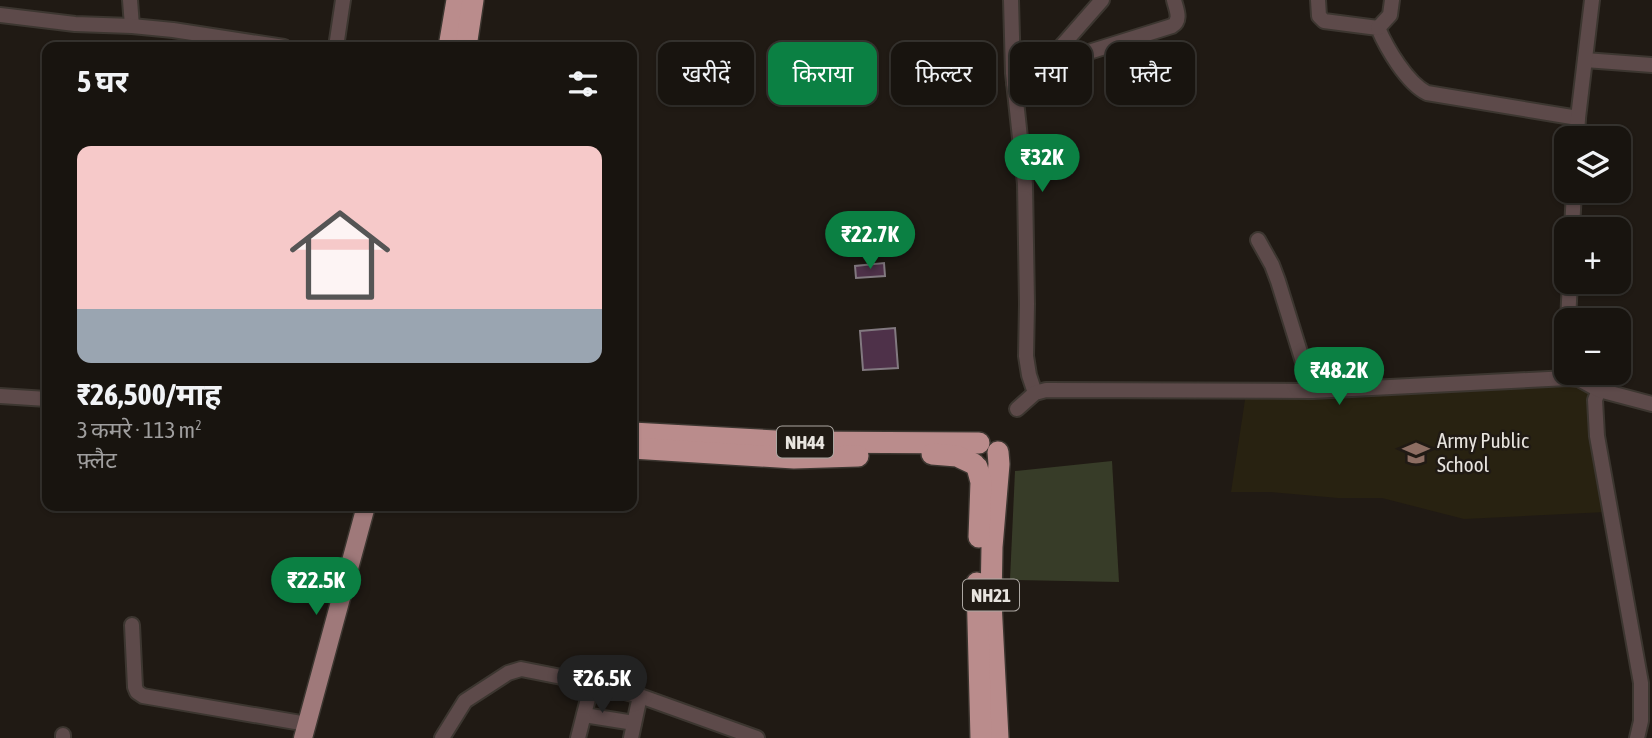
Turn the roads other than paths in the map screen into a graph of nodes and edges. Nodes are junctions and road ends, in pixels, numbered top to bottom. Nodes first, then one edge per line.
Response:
1 (130, 0) edge
2 (343, 0) edge
3 (457, 0) edge
4 (473, 0) edge
5 (1011, 0) edge
6 (1102, 0) edge
7 (1174, 0) edge
8 (1318, 0) edge
9 (1392, 0) edge
10 (1592, 0) edge
11 (0, 15) edge
12 (132, 26) junction
13 (1378, 29) junction
14 (251, 42) edge
15 (337, 42) edge
16 (450, 42) edge
17 (467, 42) edge
18 (1013, 42) edge
19 (1065, 42) edge
20 (1092, 51) edge
21 (1585, 60) junction
22 (1652, 65) edge
23 (1016, 105) edge
24 (1578, 118) junction
25 (1578, 126) edge
26 (1258, 240) dead end
27 (1554, 376) edge
28 (1590, 385) edge
29 (1599, 390) junction
30 (1312, 391) junction
31 (1035, 393) junction
32 (0, 396) edge
33 (42, 399) edge
34 (1652, 404) edge
35 (1017, 409) dead end
36 (637, 433) edge
37 (988, 447) junction
38 (637, 448) edge
39 (975, 466) junction
40 (365, 511) edge
41 (132, 625) dead end
42 (592, 683) junction
43 (640, 696) junction
44 (1647, 697) edge
45 (584, 715) junction
46 (305, 731) edge
47 (632, 731) edge
48 (442, 738) edge
49 (578, 738) edge
50 (757, 738) edge
51 (981, 738) edge
52 (998, 738) edge
53 (1637, 738) edge

1 - 12 street
2 - 15 street
3 - 16 highway
4 - 17 highway
5 - 18 street
6 - 19 street
7 - 20 street
8 - 13 street
9 - 13 street
10 - 21 street
11 - 12 street
12 - 14 street
13 - 24 street
21 - 22 street
21 - 24 street
23 - 31 street
24 - 25 street
26 - 30 street
27 - 30 street
28 - 29 street
29 - 34 street
29 - 44 street
30 - 31 street
31 - 35 street
32 - 33 street
36 - 37 highway, NH44
37 - 39 highway
37 - 52 highway, NH21
38 - 39 highway
39 - 51 highway, NH21
40 - 46 main road
41 - 46 street
42 - 43 street
42 - 45 street
42 - 48 street
43 - 47 street
43 - 50 street
44 - 53 street
45 - 47 street
45 - 49 street

